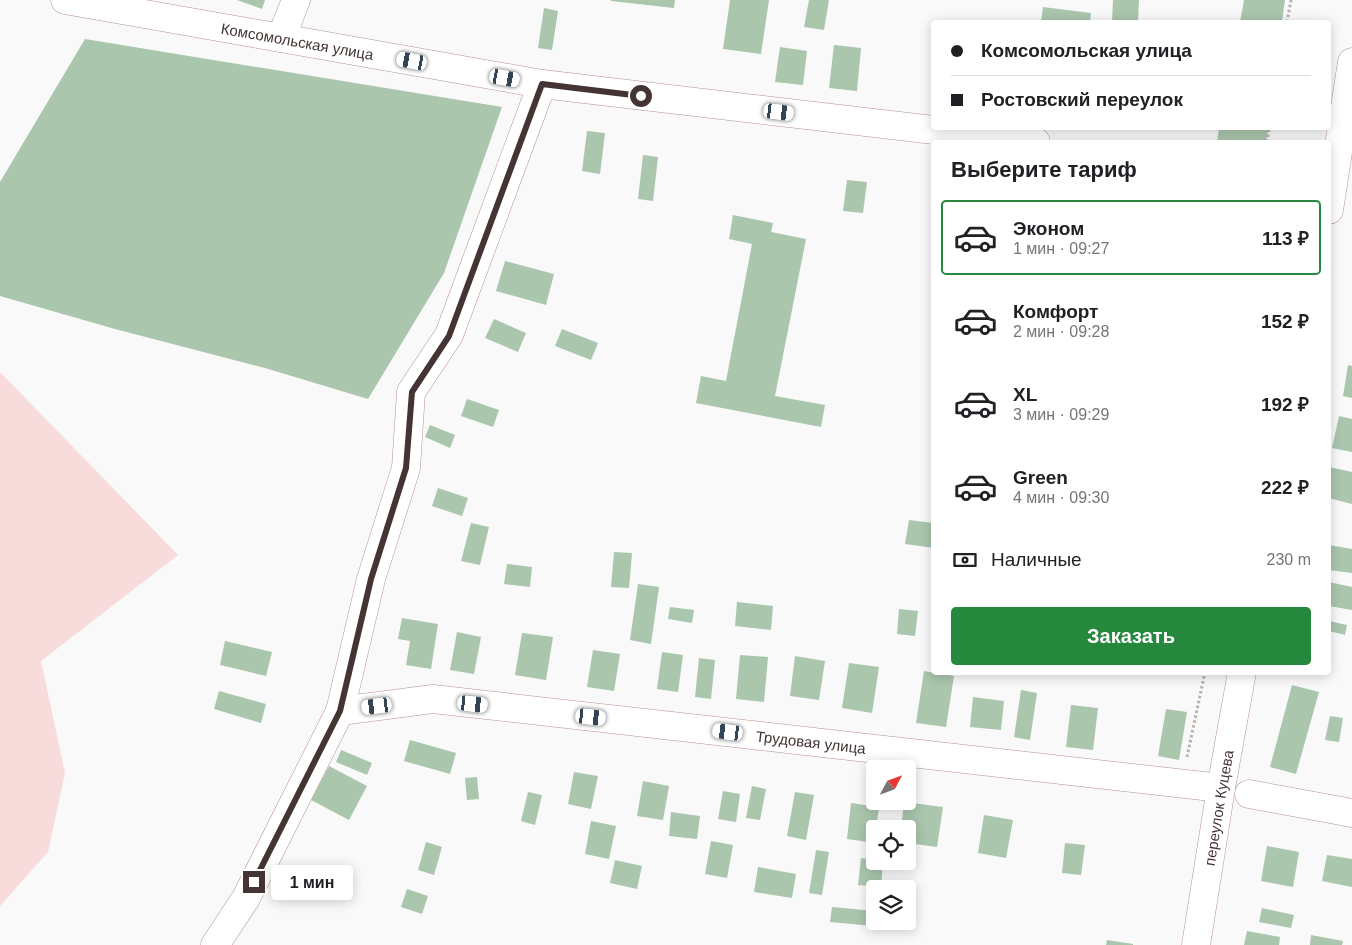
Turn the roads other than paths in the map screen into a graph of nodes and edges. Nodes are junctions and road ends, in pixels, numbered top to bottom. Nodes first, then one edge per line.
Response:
1 (65, 0) edge
2 (296, 0) edge
3 (281, 38) junction
4 (1352, 62) edge
5 (542, 84) junction
6 (931, 130) edge
7 (934, 130) edge
8 (1019, 140) edge
9 (1338, 178) edge
10 (1331, 203) edge
11 (1241, 675) edge
12 (340, 711) junction
13 (1221, 788) junction
14 (1248, 794) dead end
15 (1352, 813) edge
16 (215, 945) edge
17 (1196, 945) edge

1 - 3 street, Комсомольская улица
2 - 3 street
3 - 5 street, Комсомольская улица
4 - 9 street
5 - 6 street, Комсомольская улица
5 - 12 street
7 - 8 street, Комсомольская улица
9 - 10 street
11 - 13 street, переулок Куцева
12 - 13 street, Трудовая улица
12 - 16 street
13 - 17 street, переулок Куцева
14 - 15 street

